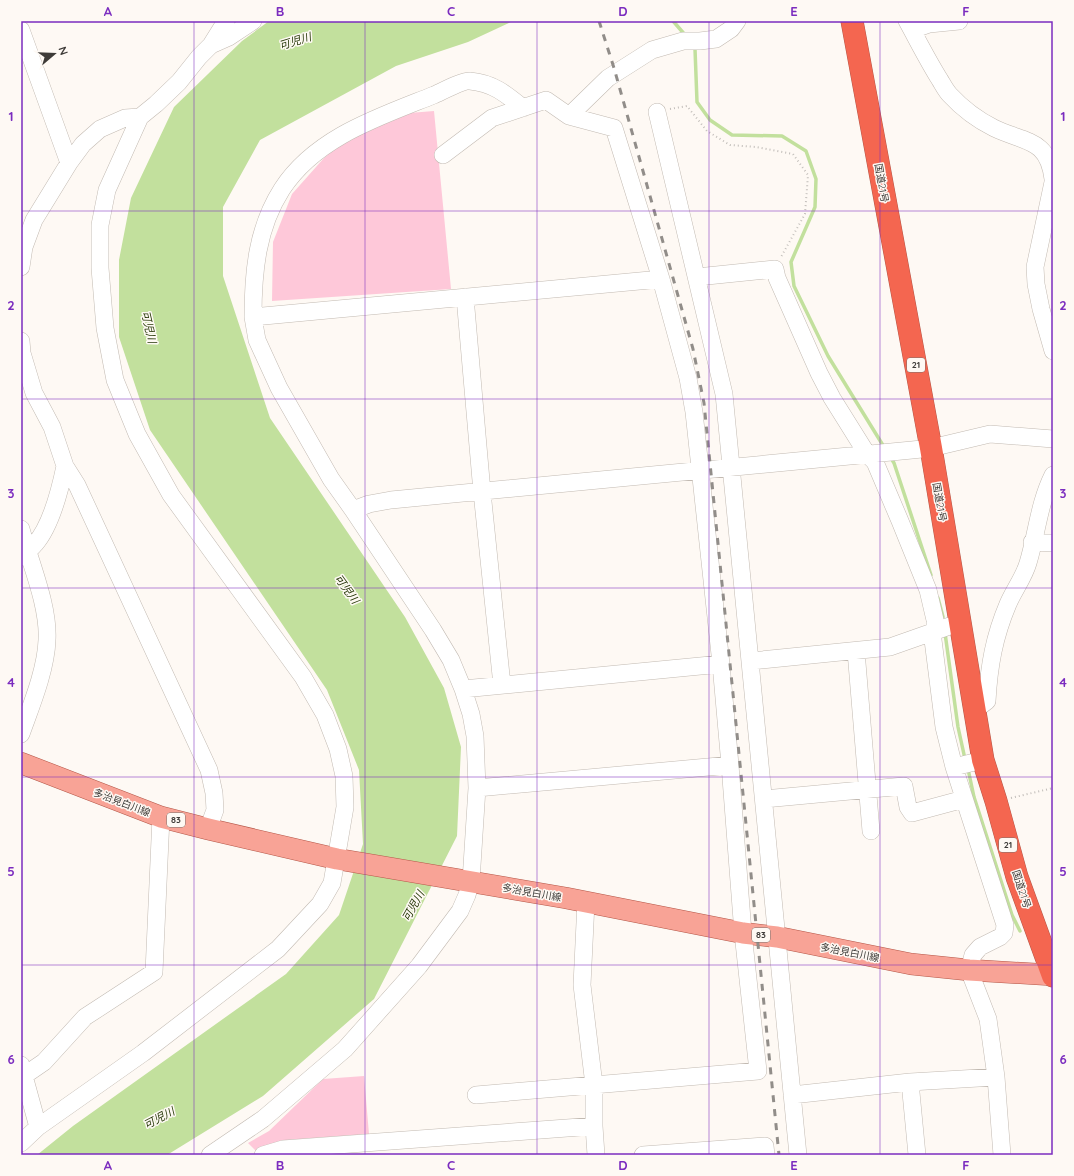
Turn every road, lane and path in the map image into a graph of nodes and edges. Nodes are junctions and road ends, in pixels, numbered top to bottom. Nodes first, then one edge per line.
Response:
1 (226, 21) edge
2 (253, 21) edge
3 (737, 21) edge
4 (852, 21) edge
5 (959, 21) edge
6 (910, 26) edge
7 (21, 30) edge
8 (211, 44) junction
9 (523, 108) junction
10 (657, 112) joint
11 (569, 116) junction
12 (140, 117) junction
13 (443, 155) dead end
14 (69, 163) junction
15 (1053, 180) edge
16 (21, 267) edge
17 (774, 269) junction
18 (697, 277) junction
19 (661, 279) junction
20 (465, 297) junction
21 (253, 317) junction
22 (21, 341) edge
23 (1053, 351) edge
24 (1053, 439) edge
25 (931, 448) junction
26 (867, 454) junction
27 (65, 466) junction
28 (732, 468) junction
29 (701, 470) junction
30 (1053, 475) edge
31 (482, 492) junction
32 (353, 510) junction
33 (21, 529) edge
34 (1032, 542) junction
35 (1053, 543) edge
36 (24, 554) edge
37 (961, 622) junction
38 (933, 632) junction
39 (856, 651) junction
40 (751, 661) junction
41 (721, 664) junction
42 (502, 685) junction
43 (463, 689) junction
44 (975, 710) junction
45 (21, 734) edge
46 (983, 760) junction
47 (21, 763) edge
48 (730, 765) junction
49 (954, 767) junction
50 (477, 788) junction
51 (1053, 788) edge
52 (868, 790) junction
53 (764, 799) junction
54 (964, 800) junction
55 (996, 801) junction
56 (161, 817) junction
57 (208, 829) junction
58 (871, 831) dead end
59 (336, 859) junction
60 (471, 881) junction
61 (586, 902) junction
62 (744, 933) junction
63 (777, 937) junction
64 (969, 970) junction
65 (1053, 975) edge
66 (23, 1070) edge
67 (996, 1077) junction
68 (910, 1082) junction
69 (594, 1085) junction
70 (476, 1095) dead end
71 (792, 1095) junction
72 (594, 1126) junction
73 (38, 1127) junction
74 (21, 1143) edge
75 (385, 1148) edge
76 (685, 1154) edge
77 (210, 1155) edge
78 (263, 1155) edge
79 (596, 1155) edge
80 (643, 1155) edge
81 (766, 1155) edge
82 (798, 1155) edge
83 (917, 1155) edge
84 (1002, 1155) edge

1 - 8 street
2 - 8 street
3 - 11 street
4 - 25 highway, 国道21号 / 21
5 - 6 street
6 - 15 street
7 - 14 street
8 - 12 street
9 - 11 street
9 - 13 street
9 - 21 street
10 - 17 path
10 - 18 street
11 - 19 street
12 - 14 street
12 - 59 street
14 - 16 street
15 - 23 street
17 - 18 street
17 - 26 street
18 - 28 street
19 - 20 street
19 - 29 street
20 - 21 street
20 - 31 street
21 - 32 street
22 - 27 street
24 - 25 street
25 - 26 street
25 - 37 highway, 国道21号 / 21
26 - 28 street
26 - 38 street
27 - 36 street
27 - 57 street
28 - 29 street
28 - 40 street
29 - 31 street
29 - 41 street
30 - 34 street
31 - 32 street
31 - 42 street
32 - 43 street
33 - 36 street
34 - 35 street
34 - 44 street
36 - 45 street
37 - 38 street
37 - 44 highway, 国道21号 / 21
38 - 39 street
38 - 49 street
39 - 40 street
39 - 52 street
40 - 53 street
41 - 42 street
41 - 48 street
42 - 43 street
43 - 50 street
44 - 46 highway, 国道21号 / 21
46 - 49 street
46 - 55 highway, 国道21号 / 21
47 - 56 main road, 多治見白川線 / 83
48 - 50 street
48 - 62 street
49 - 54 street
50 - 60 street
51 - 55 path
52 - 53 street
52 - 54 street
52 - 58 street
53 - 63 street
54 - 64 street
55 - 65 highway, 国道21号 / 21
56 - 57 main road, 多治見白川線 / 83
56 - 66 street
57 - 59 main road, 多治見白川線 / 83
59 - 60 main road, 多治見白川線 / 83
59 - 73 street
60 - 61 main road, 多治見白川線 / 83
60 - 77 street
61 - 62 main road, 多治見白川線 / 83
61 - 69 street
62 - 63 main road, 多治見白川線 / 83
62 - 69 street
63 - 64 main road, 多治見白川線 / 83
63 - 71 street
64 - 65 main road, 多治見白川線 / 83
64 - 67 street
66 - 73 street
67 - 68 street
67 - 84 street
68 - 71 street
68 - 83 street
69 - 70 street
69 - 72 street
71 - 82 street
72 - 75 street
72 - 79 street
73 - 74 street
75 - 78 street
76 - 80 street
76 - 81 street

